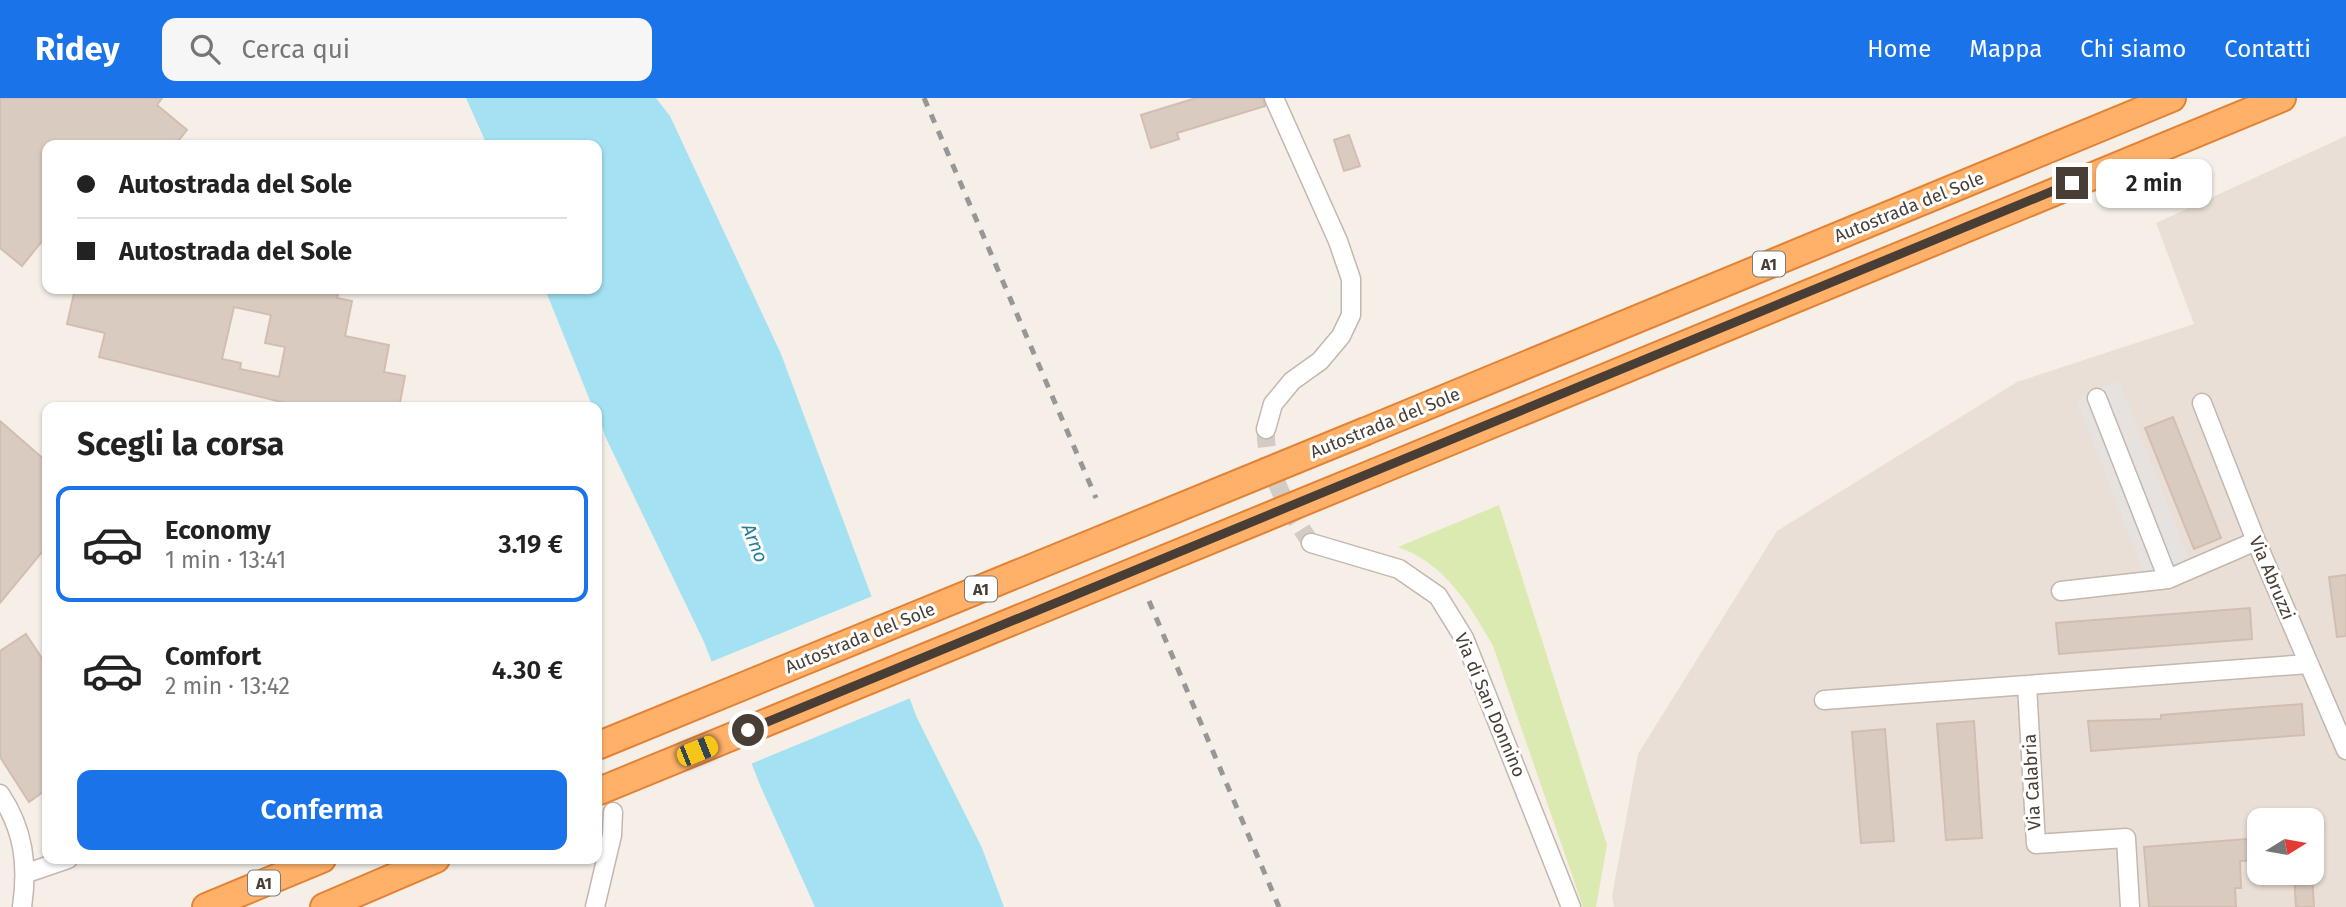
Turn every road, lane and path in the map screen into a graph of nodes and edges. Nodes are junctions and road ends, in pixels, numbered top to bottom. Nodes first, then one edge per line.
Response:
1 (1274, 98) edge
2 (2172, 98) edge
3 (2282, 98) edge
4 (2097, 398) dead end
5 (2202, 403) dead end
6 (1266, 429) tunnel mouth
7 (2256, 541) junction
8 (1311, 543) tunnel mouth
9 (2168, 579) junction
10 (2062, 591) dead end
11 (2308, 664) junction
12 (2027, 685) junction
13 (1824, 700) dead end
14 (602, 744) edge
15 (2346, 750) edge
16 (0, 794) edge
17 (605, 802) edge
18 (53, 864) edge
19 (310, 864) edge
20 (424, 864) edge
21 (27, 873) junction
22 (22, 907) edge
23 (206, 907) edge
24 (324, 907) edge
25 (595, 907) edge
26 (1571, 907) edge
27 (2130, 907) edge

1 - 6 street
2 - 14 highway, Autostrada del Sole / A1, bridge
3 - 17 highway, A1, bridge
4 - 9 street
5 - 7 street, Via Abruzzi
7 - 9 street
7 - 11 street, Via Abruzzi
8 - 26 street, Via di San Donnino
9 - 10 street
11 - 12 street
11 - 15 street, Via Abruzzi
12 - 13 street
12 - 27 street, Via Calabria
16 - 21 street
17 - 25 street
18 - 21 street
19 - 23 highway, A1
20 - 24 highway
21 - 22 street

